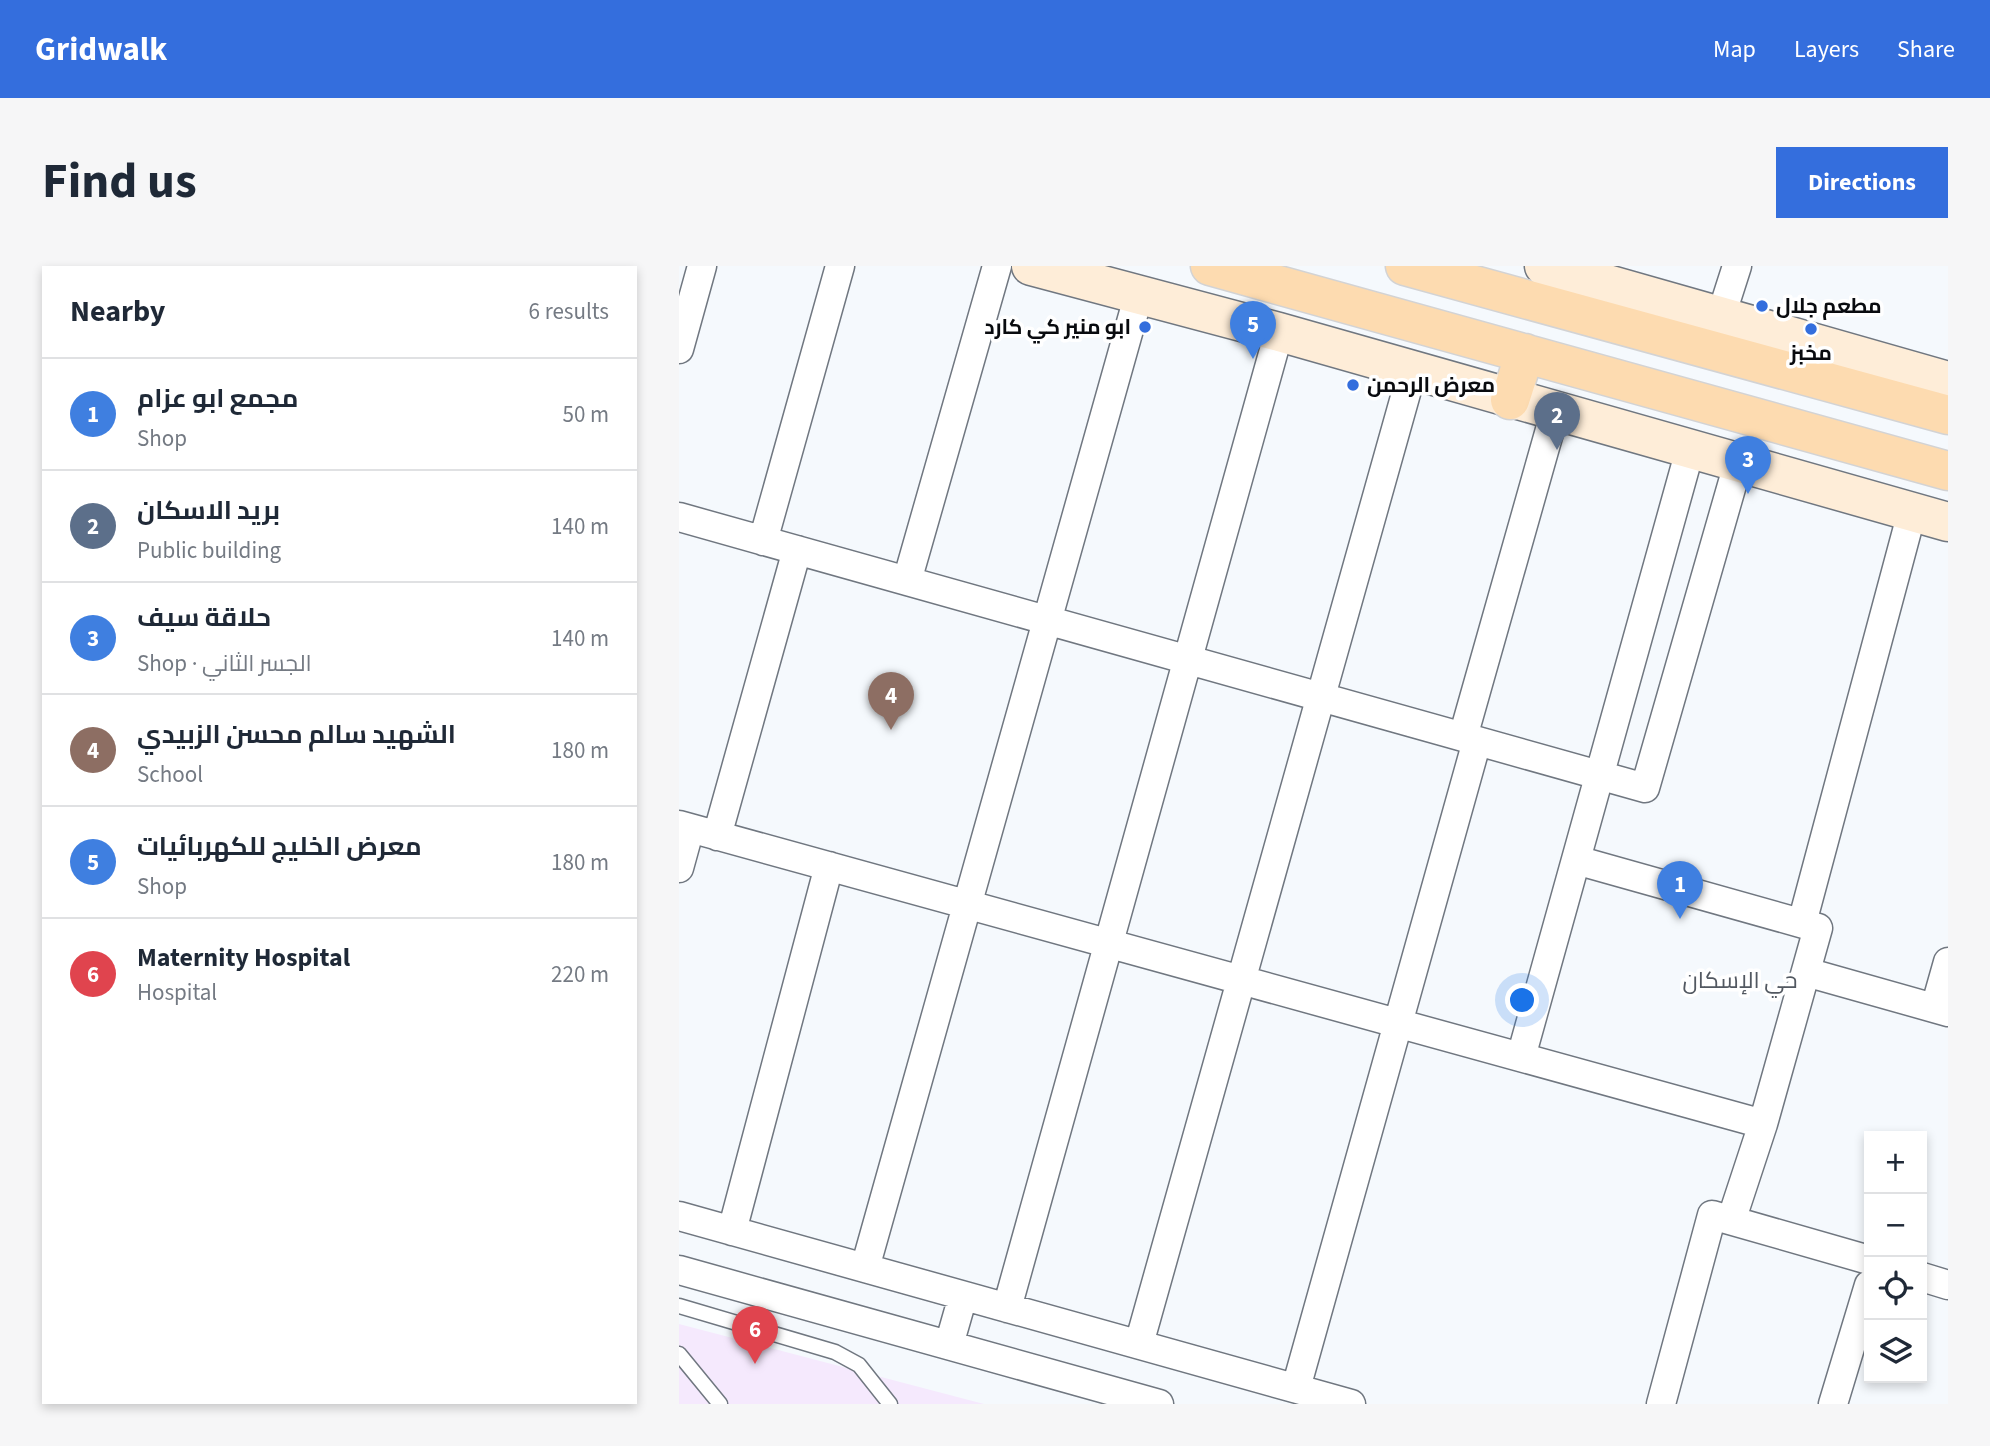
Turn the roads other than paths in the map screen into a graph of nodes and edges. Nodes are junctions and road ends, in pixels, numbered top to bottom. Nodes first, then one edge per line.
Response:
1 (702, 266) edge
2 (840, 266) edge
3 (997, 266) edge
4 (1031, 266) edge
5 (1210, 266) edge
6 (1405, 266) edge
7 (1544, 266) edge
8 (1737, 266) edge
9 (1513, 281) edge
10 (1139, 294) junction
11 (1721, 316) junction
12 (1279, 332) junction
13 (679, 349) edge
14 (1525, 353) junction
15 (1412, 372) junction
16 (1948, 381) edge
17 (1510, 400) junction
18 (1555, 412) junction
19 (1948, 415) edge
20 (1690, 450) junction
21 (1738, 464) junction
22 (1942, 470) edge
23 (1912, 512) junction
24 (679, 517) edge
25 (1948, 522) edge
26 (763, 541) junction
27 (797, 550) junction
28 (907, 581) junction
29 (1046, 620) junction
30 (1189, 660) junction
31 (1320, 697) junction
32 (1470, 739) junction
33 (1599, 775) junction
34 (684, 827) edge
35 (717, 836) junction
36 (1576, 860) junction
37 (829, 866) junction
38 (679, 868) edge
39 (967, 904) junction
40 (1802, 923) junction
41 (1109, 944) junction
42 (1948, 962) edge
43 (1806, 972) junction
44 (1241, 980) junction
45 (1941, 1010) edge
46 (1399, 1023) junction
47 (1521, 1057) junction
48 (1763, 1124) junction
49 (679, 1216) edge
50 (1735, 1219) junction
51 (732, 1231) junction
52 (1864, 1259) edge
53 (865, 1268) junction
54 (679, 1270) edge
55 (1927, 1278) edge
56 (1948, 1285) edge
57 (963, 1296) junction
58 (1864, 1302) edge
59 (679, 1306) edge
60 (1007, 1308) junction
61 (1139, 1344) junction
62 (949, 1345) junction
63 (679, 1354) edge
64 (1296, 1388) junction
65 (720, 1404) edge
66 (890, 1404) edge
67 (1159, 1404) edge
68 (1351, 1404) edge
69 (1661, 1404) edge
70 (1833, 1404) edge

1 - 13 street
2 - 26 street
3 - 28 street
4 - 10 street
5 - 14 main road
6 - 9 main road
7 - 11 street
8 - 11 street
9 - 19 main road
10 - 12 street
10 - 29 street
11 - 16 street
12 - 15 street
12 - 30 street
14 - 17 main road
14 - 22 main road
15 - 17 street
15 - 31 street
17 - 18 street
18 - 20 street
18 - 32 street
20 - 21 street
20 - 33 street
21 - 23 street
21 - 33 street
23 - 25 street
23 - 40 street
24 - 26 street
26 - 27 street
27 - 28 street
27 - 35 street
28 - 29 street
29 - 30 street
29 - 39 street
30 - 31 street
30 - 41 street
31 - 32 street
31 - 44 street
32 - 33 street
32 - 46 street
33 - 36 street
34 - 35 street
34 - 38 street
35 - 37 street
36 - 40 street
36 - 47 street
37 - 39 street
37 - 51 street
39 - 41 street
39 - 53 street
40 - 43 street
41 - 44 street
41 - 60 street
42 - 45 street
43 - 45 street
43 - 48 street
44 - 46 street
44 - 61 street
46 - 47 street
46 - 64 street
47 - 48 street
48 - 50 street
49 - 51 street
50 - 52 street
50 - 69 street
51 - 53 street
53 - 57 street
54 - 62 street
55 - 56 street
57 - 60 street
57 - 62 street
58 - 70 street
59 - 66 lane
60 - 61 street
61 - 64 street
62 - 67 street
63 - 65 lane
64 - 68 street

